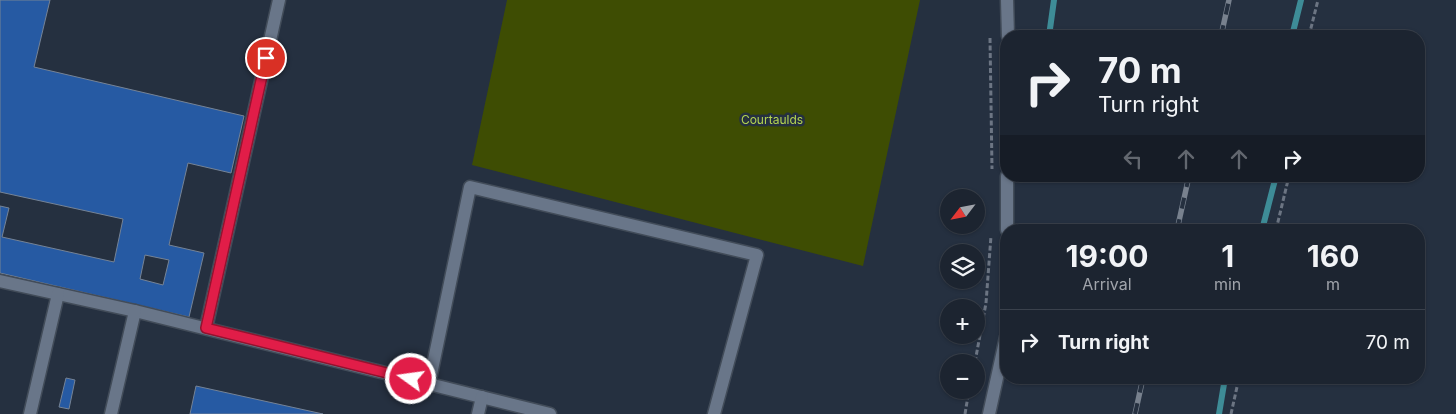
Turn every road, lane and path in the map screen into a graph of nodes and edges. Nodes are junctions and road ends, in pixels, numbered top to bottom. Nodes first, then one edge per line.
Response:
1 (279, 0) edge
2 (1007, 0) edge
3 (1318, 0) edge
4 (1008, 30) edge
5 (1310, 30) edge
6 (1007, 182) edge
7 (1288, 182) edge
8 (1007, 224) edge
9 (1277, 224) edge
10 (0, 281) edge
11 (58, 294) junction
12 (135, 311) junction
13 (206, 328) junction
14 (1000, 364) edge
15 (429, 384) junction
16 (1238, 384) edge
17 (482, 397) junction
18 (968, 399) edge
19 (30, 414) edge
20 (111, 414) edge
21 (478, 414) edge
22 (550, 414) edge
23 (714, 414) edge
24 (965, 414) edge
25 (989, 414) edge
26 (1231, 414) edge

1 - 13 street
2 - 4 street
3 - 5 path
6 - 8 street
7 - 9 path
10 - 11 street
11 - 12 street
11 - 19 street
12 - 13 street
12 - 20 street
13 - 15 street
14 - 25 street
15 - 17 street
15 - 23 street
16 - 26 path
17 - 21 street
17 - 22 street
18 - 24 path

